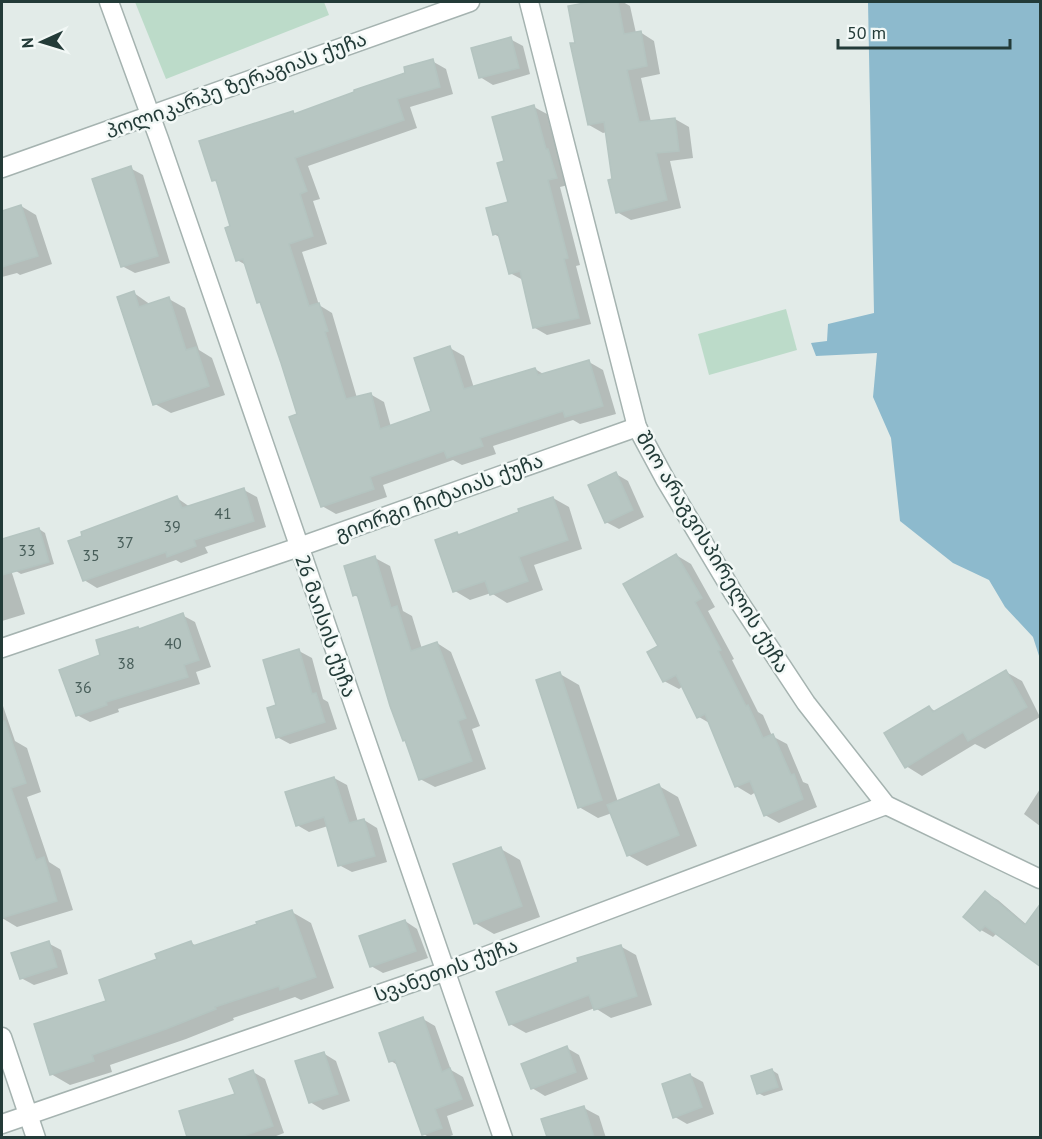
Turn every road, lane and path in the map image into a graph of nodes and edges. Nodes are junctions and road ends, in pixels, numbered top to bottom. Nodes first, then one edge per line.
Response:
1 (109, 2) edge
2 (470, 2) edge
3 (529, 2) edge
4 (150, 115) junction
5 (2, 168) edge
6 (637, 427) junction
7 (299, 547) junction
8 (2, 648) edge
9 (886, 805) junction
10 (1041, 879) edge
11 (446, 971) junction
12 (2, 1037) edge
13 (28, 1114) junction
14 (2, 1124) edge
15 (36, 1137) edge
16 (503, 1137) edge

1 - 4 street, 26 მაისის ქუჩა
2 - 4 street, პოლიკარპე ზერაგიას ქუჩა
3 - 6 street, შიო არაგვისპირელის ქუჩა
4 - 5 street, პოლიკარპე ზერაგიას ქუჩა
4 - 7 street, 26 მაისის ქუჩა
6 - 7 street, გიორგი ჩიტაიას ქუჩა
6 - 9 street, შიო არაგვისპირელის ქუჩა
7 - 8 street, გიორგი ჩიტაიას ქუჩა
7 - 11 street, 26 მაისის ქუჩა
9 - 10 street, შიო არაგვისპირელის ქუჩა
9 - 11 street, სვანეთის ქუჩა
11 - 13 street, სვანეთის ქუჩა
11 - 16 street, 26 მაისის ქუჩა
12 - 13 street
13 - 14 street, სვანეთის ქუჩა
13 - 15 street

